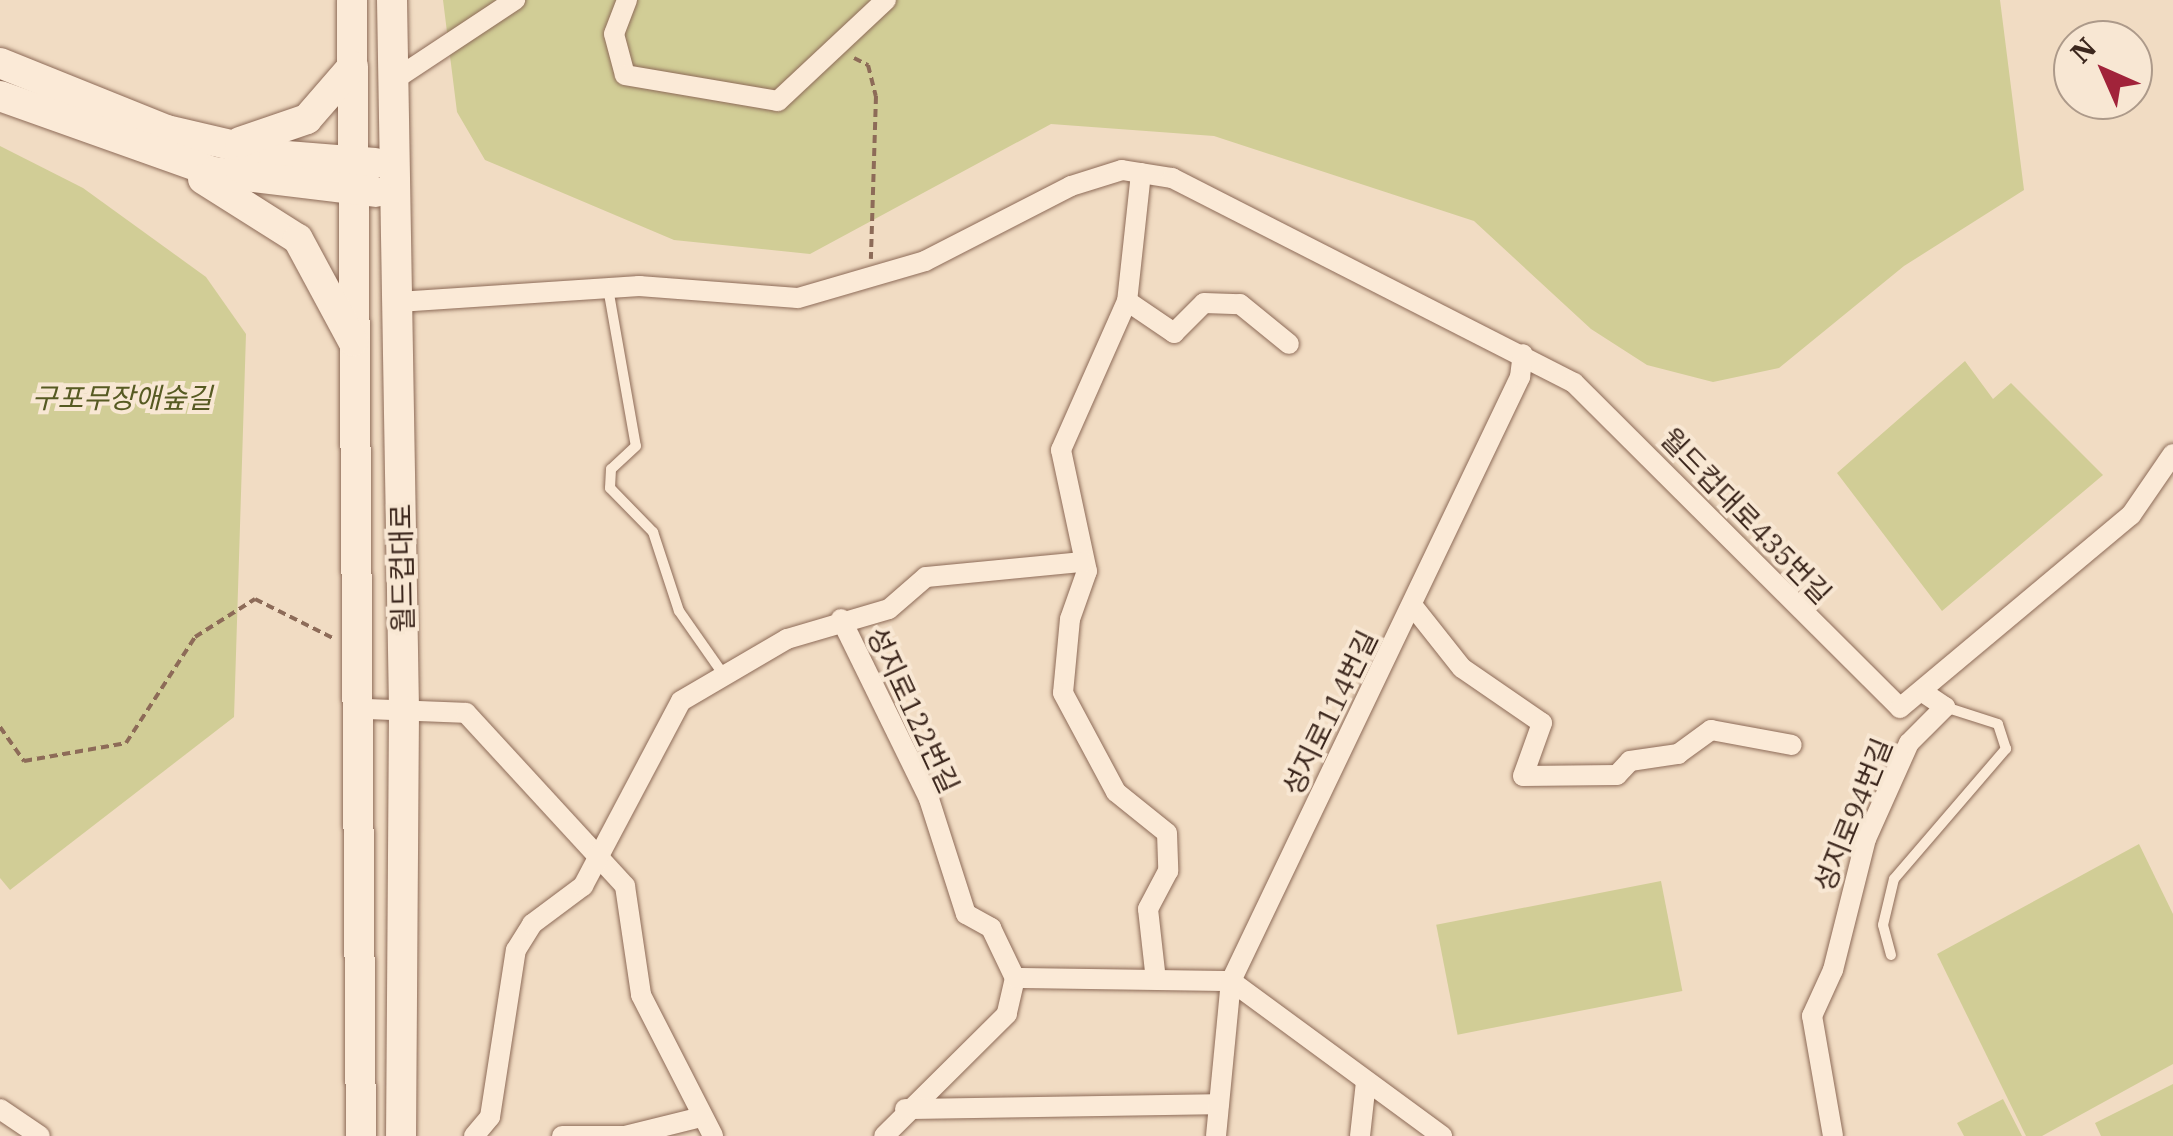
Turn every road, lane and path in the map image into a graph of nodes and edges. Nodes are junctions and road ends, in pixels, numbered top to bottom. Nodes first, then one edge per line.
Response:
1 (352, 0) edge
2 (392, 0) edge
3 (515, 0) edge
4 (627, 0) edge
5 (886, 0) edge
6 (837, 48) junction
7 (0, 63) edge
8 (353, 66) junction
9 (391, 82) junction
10 (0, 96) edge
11 (224, 144) junction
12 (160, 158) junction
13 (1141, 173) junction
14 (357, 177) junction
15 (393, 178) junction
16 (608, 287) junction
17 (856, 288) junction
18 (1127, 301) junction
19 (398, 302) junction
20 (1289, 344) dead end
21 (1522, 354) junction
22 (360, 358) junction
23 (2173, 454) edge
24 (1083, 562) junction
25 (1412, 605) junction
26 (841, 619) junction
27 (363, 641) junction
28 (721, 672) junction
29 (1936, 701) junction
30 (364, 709) junction
31 (404, 711) junction
32 (0, 726) edge
33 (1792, 745) dead end
34 (600, 858) junction
35 (1891, 954) dead end
36 (1016, 978) junction
37 (1156, 980) junction
38 (1231, 982) junction
39 (1366, 1082) junction
40 (1219, 1104) junction
41 (0, 1108) edge
42 (905, 1109) junction
43 (697, 1118) junction
44 (40, 1136) edge
45 (361, 1136) edge
46 (401, 1136) edge
47 (474, 1136) edge
48 (562, 1136) edge
49 (712, 1136) edge
50 (884, 1136) edge
51 (908, 1136) edge
52 (1216, 1136) edge
53 (1360, 1136) edge
54 (1442, 1136) edge
55 (1833, 1136) edge

1 - 8 main road, 월드컵대로
2 - 9 main road, 월드컵대로
3 - 9 street
4 - 6 street
5 - 6 street
6 - 17 path
7 - 11 main road
8 - 11 main road
8 - 14 main road, 월드컵대로
9 - 15 main road, 월드컵대로
10 - 12 main road
11 - 14 main road
12 - 14 main road
12 - 22 main road
13 - 17 street
13 - 18 street
13 - 21 street
14 - 15 main road
14 - 22 main road, 월드컵대로
15 - 19 main road, 월드컵대로
16 - 17 street
16 - 19 street
16 - 28 lane
18 - 20 street
18 - 24 street
19 - 31 main road, 월드컵대로
21 - 25 street, 성지로114번길
21 - 29 street, 월드컵대로435번길
22 - 27 main road, 월드컵대로
23 - 29 street, 성지로94번길
24 - 26 street
24 - 37 street
25 - 33 street
25 - 38 street, 성지로114번길
26 - 28 street
26 - 36 street, 성지로122번길
27 - 30 main road, 월드컵대로
27 - 32 path
28 - 34 street
29 - 35 lane
29 - 55 street, 성지로94번길
30 - 31 street
30 - 45 main road, 월드컵대로
31 - 34 street
31 - 46 main road, 월드컵대로
34 - 43 street
34 - 47 street
36 - 37 street
36 - 42 street
37 - 38 street
38 - 39 street
38 - 40 street, 성지로114번길
39 - 53 street
39 - 54 street
40 - 42 street
40 - 52 street, 성지로114번길
41 - 44 street
42 - 50 street
42 - 51 street
43 - 48 street
43 - 49 street

